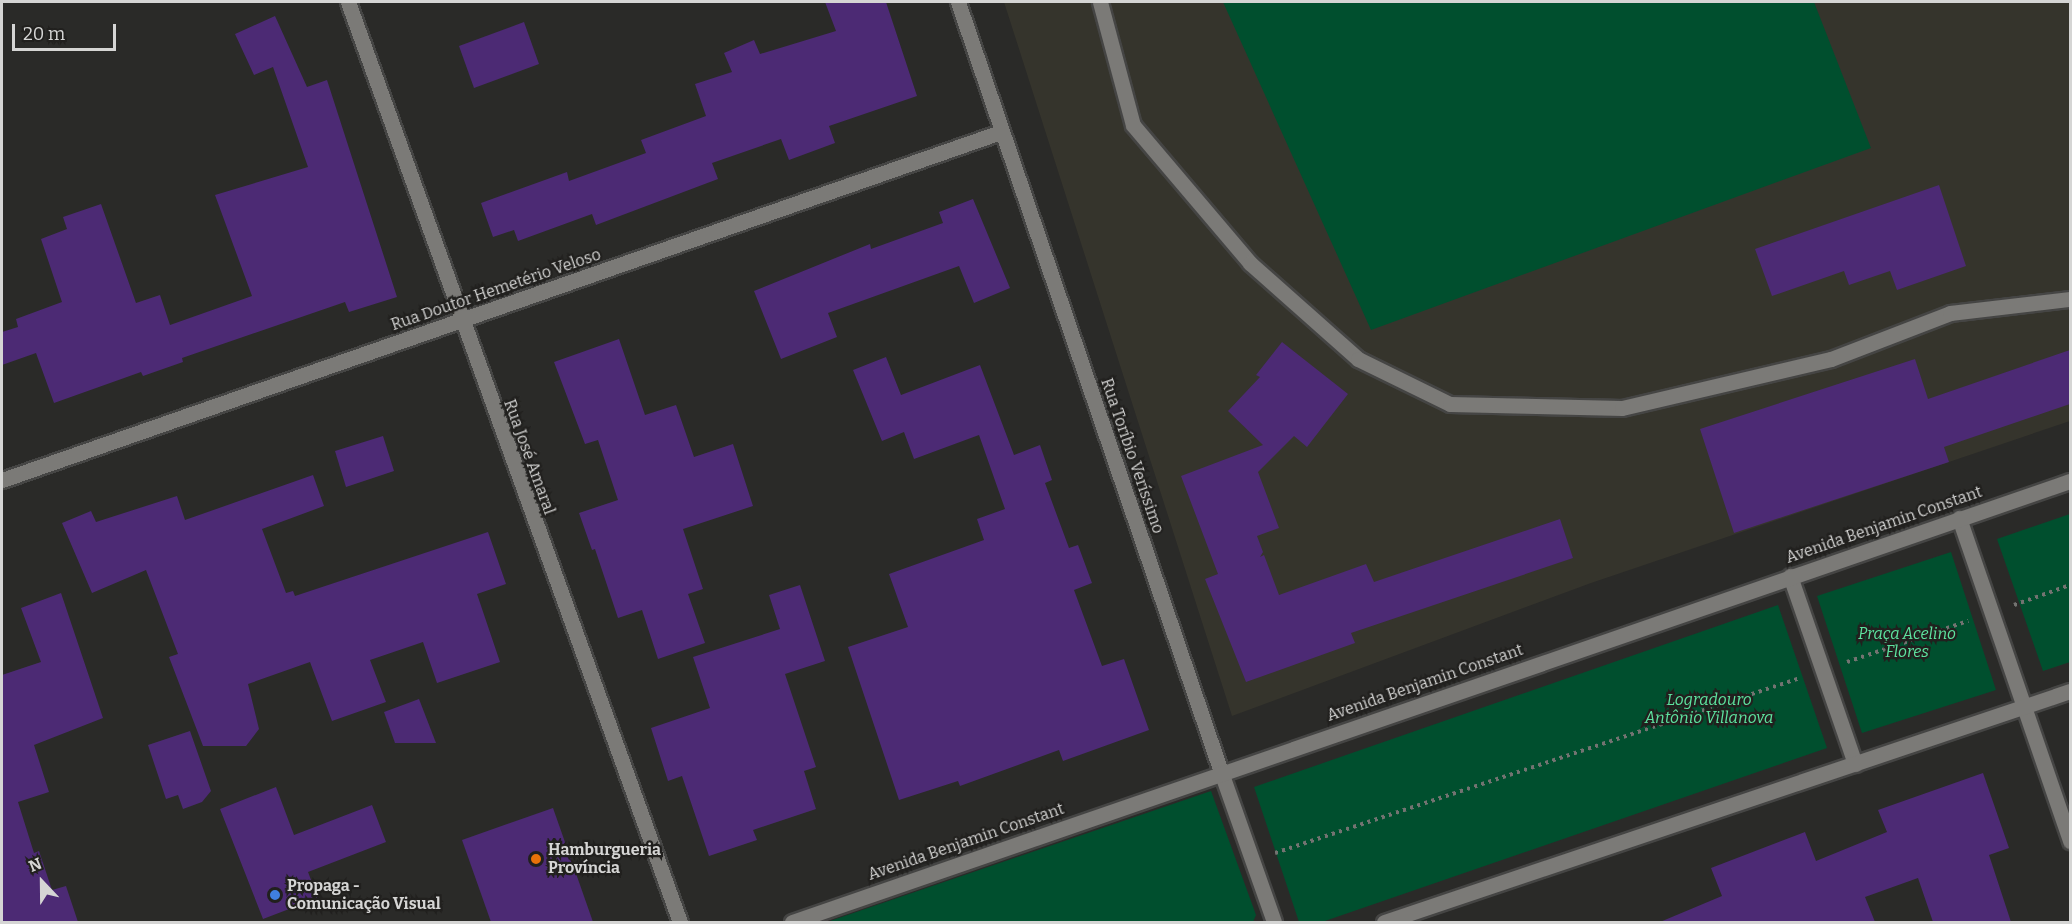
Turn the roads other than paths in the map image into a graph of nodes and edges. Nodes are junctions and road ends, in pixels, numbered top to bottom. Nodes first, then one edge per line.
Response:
1 (348, 2) edge
2 (958, 2) edge
3 (1100, 2) edge
4 (1001, 132) junction
5 (2070, 299) edge
6 (460, 322) junction
7 (2, 480) edge
8 (2070, 481) edge
9 (1959, 518) junction
10 (1790, 576) junction
11 (2070, 691) edge
12 (2026, 707) junction
13 (1856, 764) junction
14 (1221, 772) junction
15 (2070, 841) edge
16 (679, 922) edge
17 (792, 922) edge
18 (1274, 922) edge
19 (1384, 922) edge

1 - 6 street, Rua José Amaral
2 - 4 street, Rua Toríbio Veríssimo
3 - 5 street
4 - 6 street, Rua Doutor Hemetério Veloso
4 - 14 street, Rua Toríbio Veríssimo
6 - 7 street, Rua Doutor Hemetério Veloso
6 - 16 street, Rua José Amaral
8 - 9 street, Avenida Benjamin Constant
9 - 10 street, Avenida Benjamin Constant
9 - 12 street
10 - 13 street
10 - 14 street, Avenida Benjamin Constant
11 - 12 street
12 - 13 street
12 - 15 street
13 - 19 street
14 - 17 street, Avenida Benjamin Constant
14 - 18 street, Rua Toríbio Veríssimo

